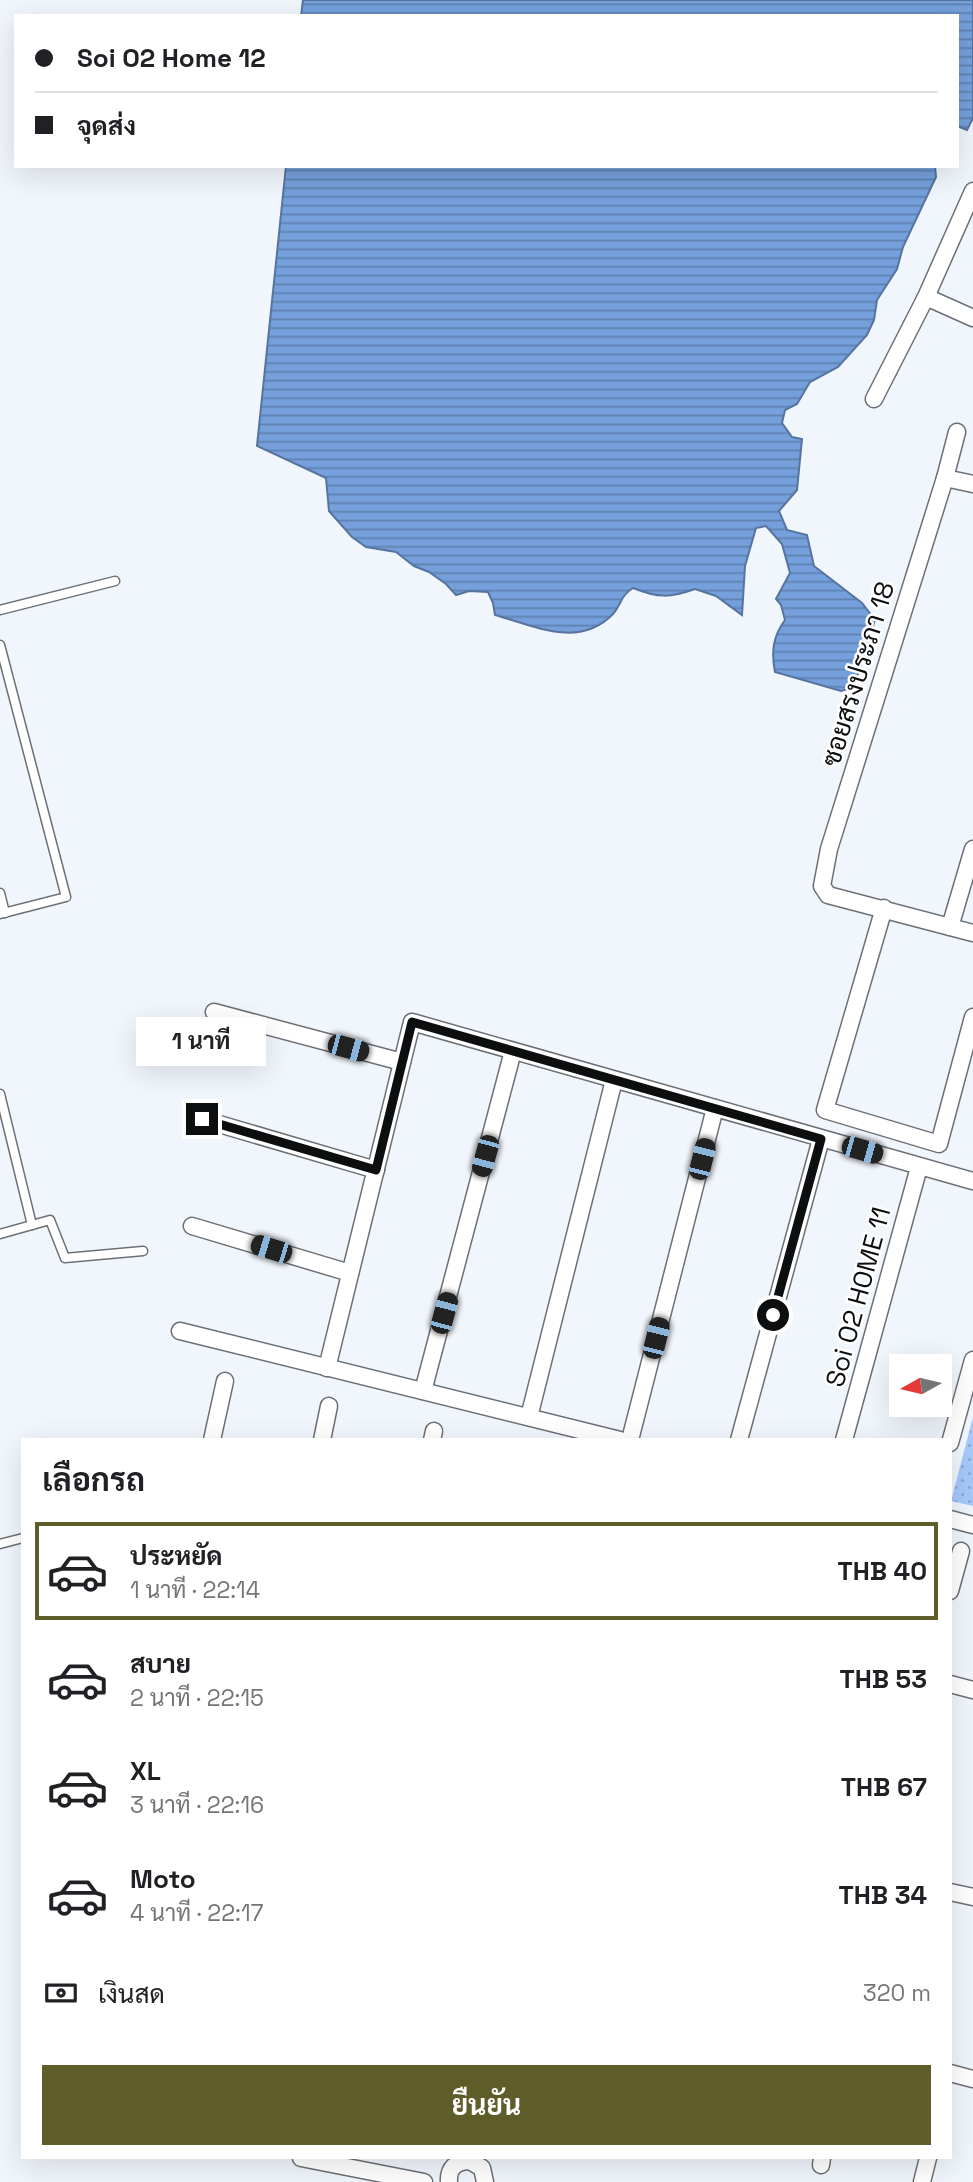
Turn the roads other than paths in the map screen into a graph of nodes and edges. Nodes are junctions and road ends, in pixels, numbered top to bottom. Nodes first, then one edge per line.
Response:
1 (973, 191) edge
2 (926, 297) junction
3 (973, 318) edge
4 (874, 399) dead end
5 (957, 432) dead end
6 (945, 478) junction
7 (973, 484) edge
8 (115, 581) dead end
9 (0, 610) edge
10 (1, 650) edge
11 (973, 849) edge
12 (0, 893) edge
13 (884, 908) junction
14 (3, 913) edge
15 (950, 927) junction
16 (973, 933) edge
17 (214, 1012) dead end
18 (973, 1017) edge
19 (513, 1051) junction
20 (402, 1062) junction
21 (614, 1080) junction
22 (0, 1094) edge
23 (715, 1108) junction
24 (202, 1119) dead end
25 (821, 1139) junction
26 (919, 1167) junction
27 (376, 1170) junction
28 (973, 1181) edge
29 (32, 1225) junction
30 (192, 1226) dead end
31 (0, 1234) edge
32 (142, 1251) dead end
33 (350, 1273) junction
34 (180, 1331) dead end
35 (972, 1367) edge
36 (327, 1368) junction
37 (225, 1381) dead end
38 (423, 1391) junction
39 (329, 1406) dead end
40 (528, 1418) junction
41 (212, 1438) edge
42 (321, 1438) edge
43 (612, 1438) edge
44 (631, 1438) edge
45 (740, 1438) edge
46 (845, 1438) edge
47 (951, 1438) edge
48 (952, 1520) edge
49 (973, 1525) edge
50 (21, 1538) edge
51 (0, 1542) edge
52 (961, 1551) dead end
53 (952, 1584) edge
54 (952, 1685) edge
55 (973, 1690) edge
56 (952, 1892) edge
57 (973, 1897) edge
58 (952, 2074) edge
59 (973, 2079) edge
60 (306, 2159) edge
61 (470, 2159) edge
62 (928, 2159) edge
63 (424, 2182) edge
64 (449, 2182) edge
65 (485, 2182) edge
66 (922, 2182) edge

1 - 2 street
2 - 3 street
2 - 4 street
5 - 6 street, ซอยสรงประภา 18
6 - 7 street
6 - 13 street, ซอยสรงประภา 18
8 - 9 lane
10 - 14 lane
11 - 15 street
12 - 14 lane
13 - 15 street
13 - 18 street
15 - 16 street
17 - 20 street
19 - 20 street
19 - 21 street
19 - 38 street
20 - 27 street
21 - 23 street
21 - 40 street
22 - 29 lane
23 - 25 street
23 - 44 street
24 - 27 street
25 - 26 street
25 - 45 street
26 - 28 street
26 - 46 street, Soi O2 HOME 11
27 - 33 street
29 - 31 lane
29 - 32 lane
30 - 33 street
33 - 36 street
34 - 36 street
35 - 47 street
36 - 38 street
37 - 41 street
38 - 40 street
39 - 42 street
40 - 43 street
48 - 49 street
50 - 51 lane
52 - 53 street
54 - 55 street
56 - 57 street
58 - 59 street
60 - 63 street
61 - 64 street
61 - 65 street
62 - 66 street

